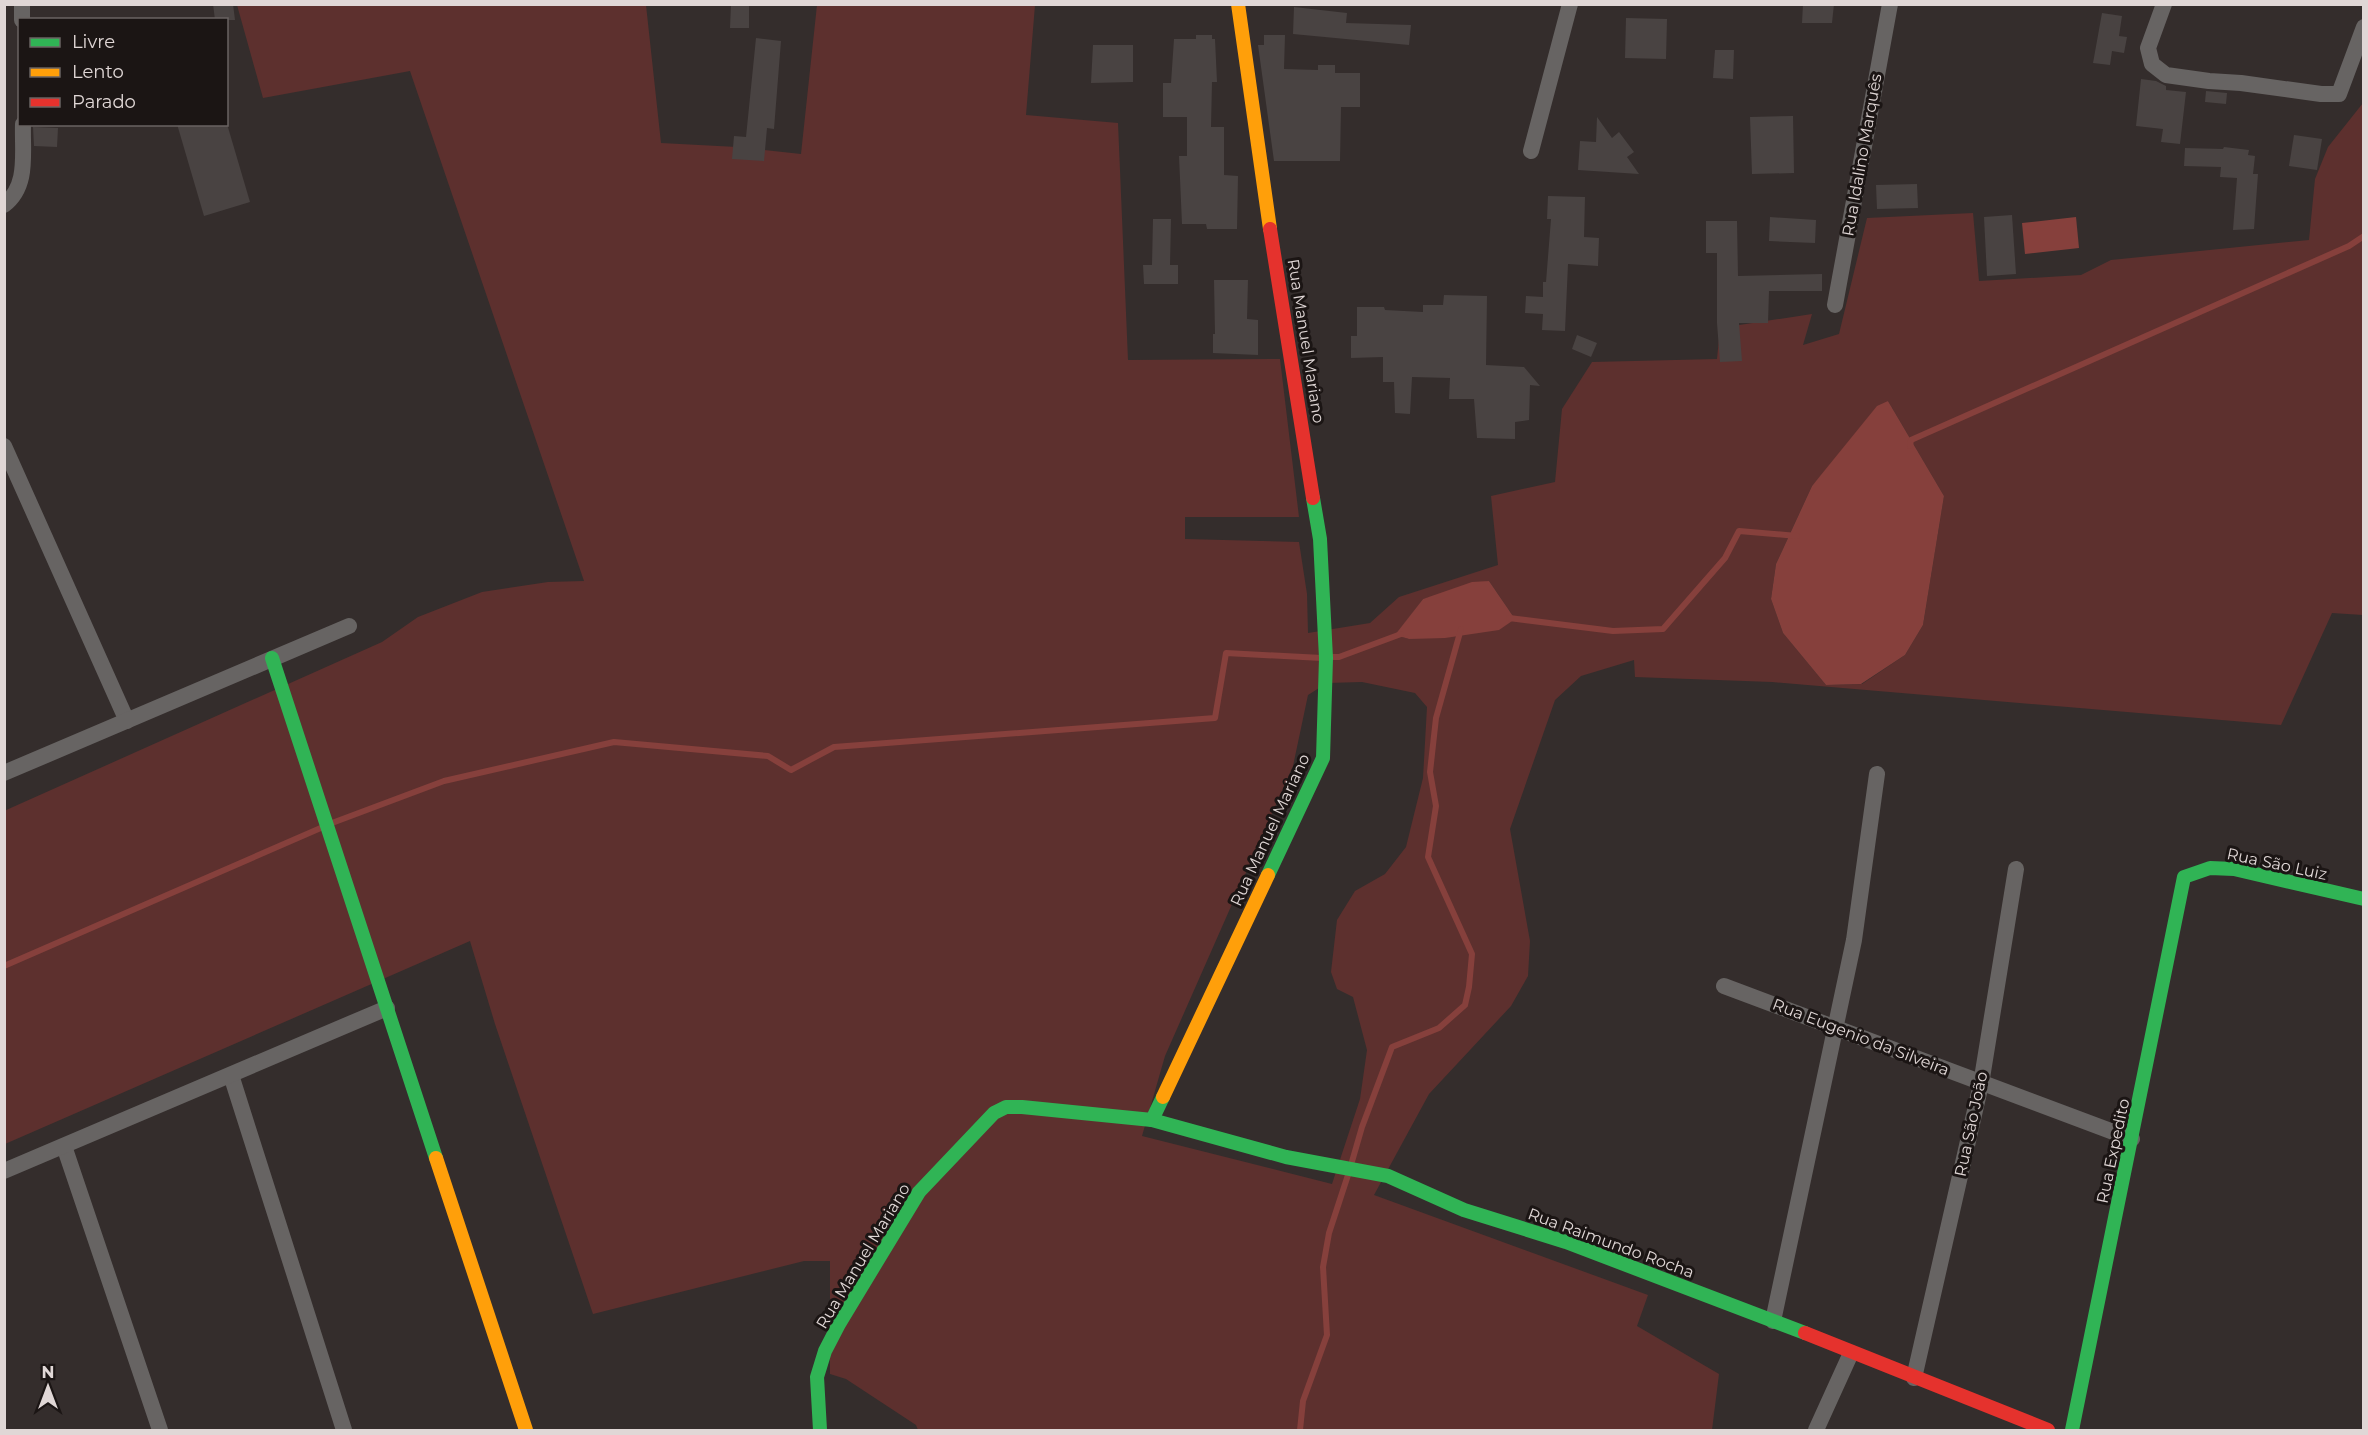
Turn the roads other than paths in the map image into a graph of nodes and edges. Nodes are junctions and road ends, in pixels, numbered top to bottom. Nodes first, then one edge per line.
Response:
1 (1238, 4) edge
2 (1570, 4) edge
3 (1890, 4) edge
4 (2164, 4) edge
5 (2364, 27) edge
6 (23, 126) edge
7 (1531, 151) dead end
8 (4, 205) edge
9 (1835, 305) dead end
10 (4, 446) edge
11 (349, 626) dead end
12 (272, 658) junction
13 (127, 721) junction
14 (4, 773) edge
15 (1877, 774) dead end
16 (2016, 869) dead end
17 (2184, 877) joint
18 (2364, 899) edge
19 (1724, 986) dead end
20 (387, 1008) junction
21 (1837, 1028) junction
22 (231, 1075) junction
23 (1981, 1084) junction
24 (1152, 1120) junction
25 (2132, 1139) junction
26 (64, 1146) junction
27 (4, 1171) edge
28 (1773, 1321) junction
29 (1851, 1353) junction
30 (1914, 1377) junction
31 (160, 1431) edge
32 (344, 1431) edge
33 (526, 1431) edge
34 (820, 1431) edge
35 (1816, 1431) edge
36 (2048, 1431) edge
37 (2072, 1431) edge

1 - 24 street, Rua Manuel Mariano
2 - 7 street
3 - 9 street, Rua Idalino Marquês
4 - 5 street
6 - 8 street
10 - 13 street
11 - 12 street
12 - 13 street
12 - 20 street
13 - 14 street
15 - 21 street
16 - 23 street, Rua São João
17 - 18 street, Rua São Luiz
17 - 25 street, Rua Expedito
19 - 21 street, Rua Eugenio da Silveira
20 - 22 street
20 - 33 street
21 - 23 street, Rua Eugenio da Silveira
21 - 28 street
22 - 26 street
22 - 32 street
23 - 25 street, Rua Eugenio da Silveira
23 - 30 street, Rua São João
24 - 28 street, Rua Raimundo Rocha
24 - 34 street, Rua Manuel Mariano
25 - 37 street, Rua Expedito
26 - 27 street
26 - 31 street
28 - 29 street, Rua Raimundo Rocha
29 - 30 street, Rua Raimundo Rocha
29 - 35 street
30 - 36 street, Rua Raimundo Rocha

